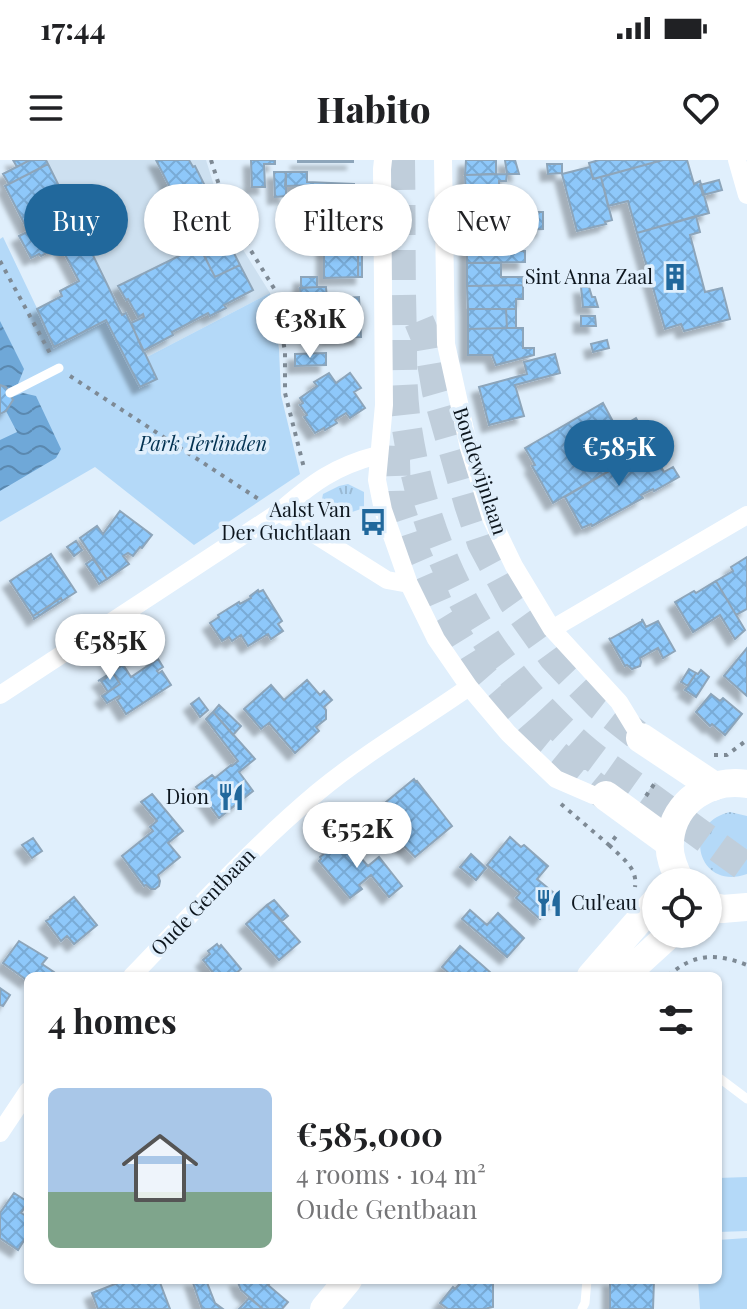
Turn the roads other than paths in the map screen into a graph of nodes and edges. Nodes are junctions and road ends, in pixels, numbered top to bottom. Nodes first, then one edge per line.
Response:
1 (383, 160) edge
2 (443, 160) edge
3 (737, 160) edge
4 (747, 195) edge
5 (59, 368) road end
6 (10, 393) dead end
7 (378, 455) junction
8 (279, 512) junction
9 (747, 515) edge
10 (409, 584) junction
11 (552, 629) junction
12 (469, 687) junction
13 (0, 695) edge
14 (641, 738) joint
15 (735, 781) edge
16 (606, 796) joint
17 (672, 868) edge
18 (642, 901) edge
19 (747, 907) edge
20 (722, 909) edge
21 (655, 948) edge
22 (136, 972) edge
23 (594, 972) edge
24 (628, 972) edge
25 (722, 1080) edge
26 (24, 1097) edge
27 (747, 1099) edge
28 (0, 1133) edge
29 (345, 1284) edge
30 (587, 1284) edge
31 (324, 1309) edge
32 (582, 1309) edge

1 - 7 street
2 - 11 street, Boudewijnlaan
3 - 4 street
5 - 6 lane
7 - 8 street
7 - 10 street
8 - 10 street
8 - 13 street
9 - 11 street
10 - 12 street
11 - 14 street, Boudewijnlaan
12 - 16 street
12 - 22 street, Oude Gentbaan
14 - 15 highway
15 - 17 main road
16 - 17 highway
18 - 23 main road
19 - 20 main road
21 - 24 main road
25 - 27 lane
26 - 28 street
29 - 31 main road
30 - 32 lane

